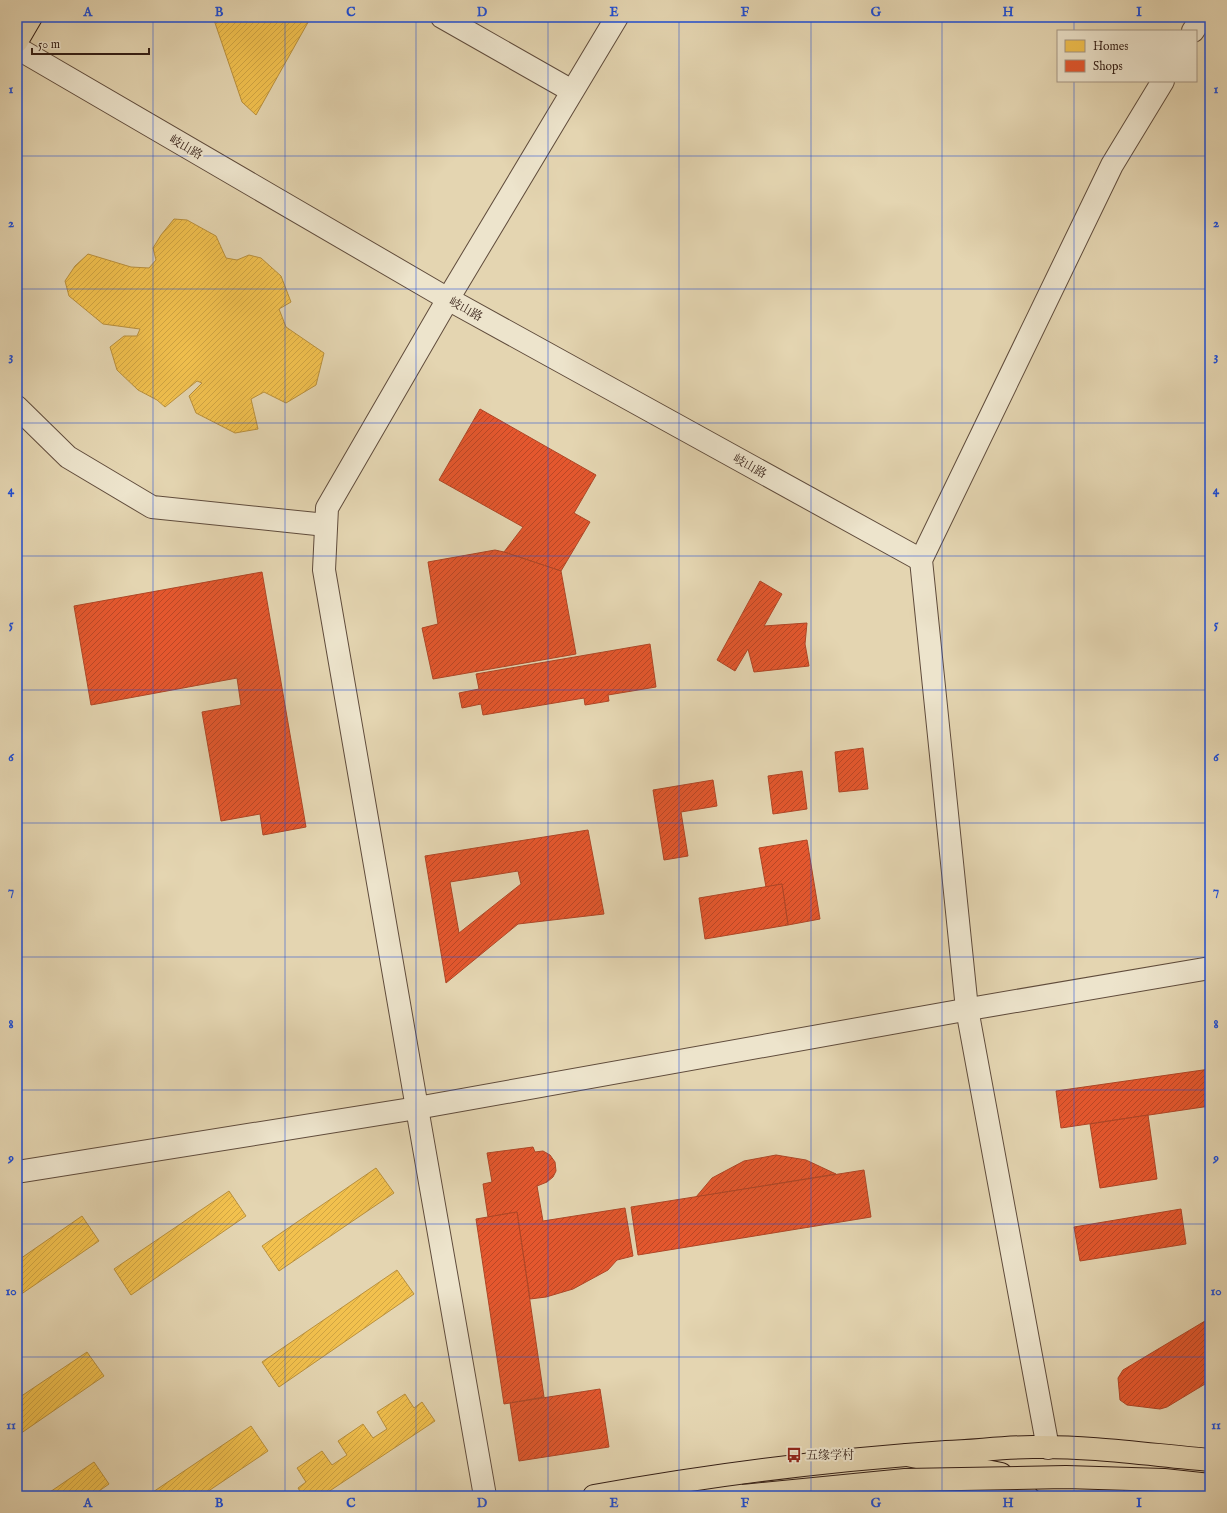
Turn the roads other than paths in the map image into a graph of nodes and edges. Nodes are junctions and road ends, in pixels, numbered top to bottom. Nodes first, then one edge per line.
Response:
1 (31, 17) edge
2 (442, 17) edge
3 (617, 17) edge
4 (1202, 17) edge
5 (1194, 30) edge
6 (17, 41) edge
7 (17, 48) edge
8 (1162, 82) edge
9 (572, 91) junction
10 (448, 299) junction
11 (17, 407) edge
12 (326, 525) junction
13 (921, 560) junction
14 (1210, 968) edge
15 (967, 1009) junction
16 (417, 1108) junction
17 (17, 1172) edge
18 (1048, 1448) junction
19 (907, 1455) junction
20 (1210, 1460) edge
21 (1210, 1485) edge
22 (485, 1496) edge
23 (594, 1496) edge
24 (743, 1496) edge
25 (1114, 1496) edge

1 - 6 main road
2 - 9 street
3 - 9 street
4 - 5 street
7 - 10 street, 岐山路
8 - 13 street
9 - 10 street
10 - 12 street
10 - 13 street, 岐山路
11 - 12 street
12 - 16 street
13 - 15 street
14 - 15 street
15 - 16 street
15 - 18 street
16 - 17 street
16 - 22 street
18 - 19 main road
18 - 20 main road
19 - 23 main road
19 - 25 main road
21 - 24 main road, bridge

